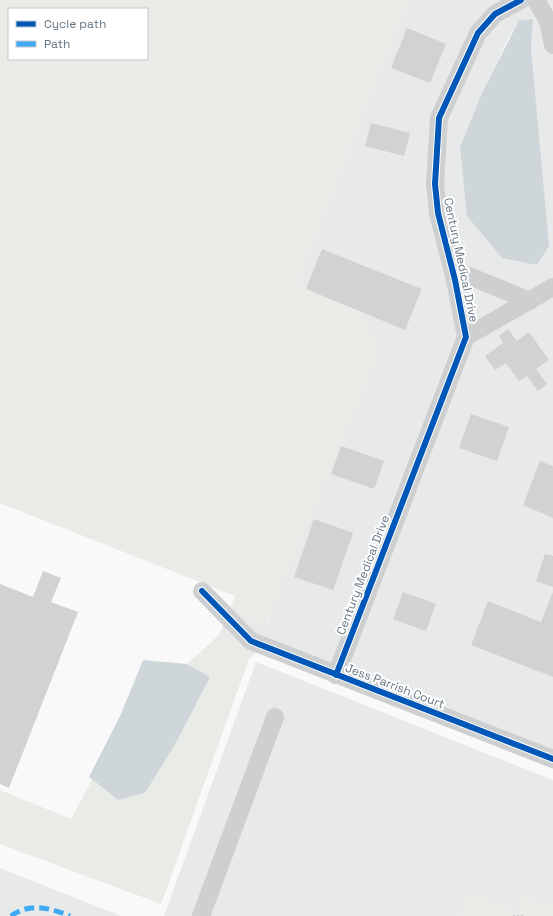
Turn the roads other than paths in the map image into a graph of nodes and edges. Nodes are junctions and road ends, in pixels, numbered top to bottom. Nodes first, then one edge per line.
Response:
1 (521, 0) edge
2 (536, 0) edge
3 (553, 45) edge
4 (452, 269) junction
5 (553, 288) edge
6 (530, 301) junction
7 (466, 337) junction
8 (202, 591) dead end
9 (336, 675) junction
10 (275, 717) dead end
11 (553, 759) edge
12 (201, 916) edge

1 - 4 street, Century Medical Drive
2 - 3 street
4 - 6 street
4 - 7 street, Century Medical Drive
5 - 6 street, Century Medical Drive
6 - 7 street, Century Medical Drive
7 - 9 street, Century Medical Drive
8 - 9 street, Jess Parrish Court
9 - 11 street, Jess Parrish Court
10 - 12 street

